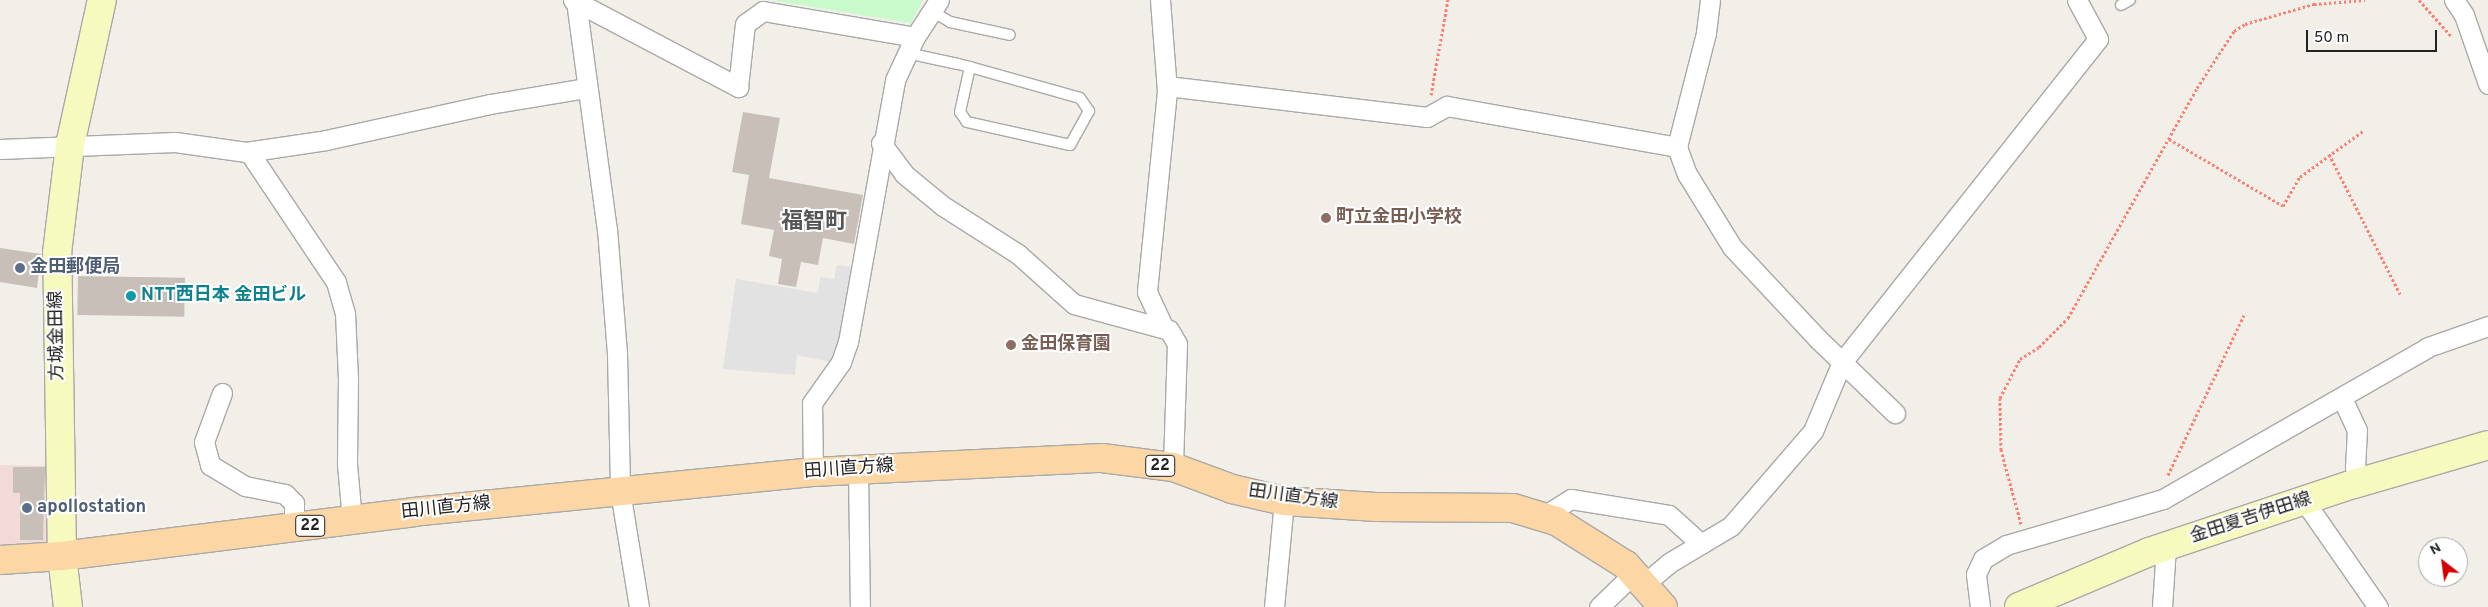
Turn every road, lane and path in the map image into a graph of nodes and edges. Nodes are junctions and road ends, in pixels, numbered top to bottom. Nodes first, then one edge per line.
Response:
1 (102, 0) edge
2 (1160, 0) edge
3 (1448, 0) edge
4 (1710, 0) edge
5 (2077, 0) edge
6 (2365, 0) edge
7 (2419, 0) edge
8 (2454, 0) edge
9 (574, 1) edge
10 (936, 6) edge
11 (1010, 35) dead end
12 (2454, 40) dead end
13 (911, 45) junction
14 (970, 67) junction
15 (2488, 84) edge
16 (1167, 86) junction
17 (588, 88) junction
18 (1427, 117) junction
19 (2362, 131) dead end
20 (2169, 139) junction
21 (881, 143) junction
22 (70, 145) junction
23 (1677, 147) junction
24 (0, 149) edge
25 (249, 152) junction
26 (2329, 154) junction
27 (2400, 294) dead end
28 (2244, 315) dead end
29 (2488, 326) edge
30 (1163, 327) junction
31 (1842, 362) junction
32 (222, 393) dead end
33 (2342, 398) junction
34 (1895, 413) dead end
35 (2488, 445) edge
36 (1173, 467) junction
37 (858, 470) junction
38 (813, 472) junction
39 (2360, 483) junction
40 (620, 491) junction
41 (2163, 499) junction
42 (1284, 501) junction
43 (2305, 502) junction
44 (1542, 517) junction
45 (352, 520) junction
46 (294, 528) junction
47 (2025, 537) junction
48 (1701, 544) junction
49 (2166, 547) junction
50 (62, 556) junction
51 (0, 560) edge
52 (1638, 579) junction
53 (68, 607) edge
54 (639, 607) edge
55 (860, 607) edge
56 (1274, 607) edge
57 (1599, 607) edge
58 (1663, 607) edge
59 (1980, 607) edge
60 (2019, 607) edge
61 (2162, 607) edge
62 (2378, 607) edge

1 - 22 main road, 方城金田線
2 - 16 street
3 - 18 path
4 - 23 street
5 - 31 street
6 - 20 path
7 - 12 path
8 - 15 street
9 - 13 street
9 - 17 street
10 - 11 lane
10 - 13 street
13 - 14 lane
13 - 21 street
14 - 14 lane
16 - 18 street
16 - 30 street
17 - 25 street
17 - 40 street
18 - 23 street
19 - 26 path
20 - 26 path
20 - 47 path
21 - 30 street
21 - 38 street
22 - 24 street
22 - 25 street
22 - 50 main road, 方城金田線
23 - 31 street
25 - 45 street
26 - 27 path
28 - 41 path
29 - 33 street
30 - 36 street
31 - 34 street
31 - 48 street
32 - 46 street
33 - 39 street
33 - 41 street
35 - 39 main road, 金田夏吉伊田線
36 - 37 main road, 田川直方線 / 22
36 - 42 main road, 田川直方線 / 22
37 - 38 main road, 田川直方線 / 22
37 - 55 street
38 - 40 main road, 田川直方線 / 22
39 - 43 main road, 金田夏吉伊田線
40 - 45 main road, 田川直方線 / 22
40 - 54 street
41 - 47 street
42 - 44 main road, 田川直方線 / 22
42 - 56 street
43 - 49 main road, 金田夏吉伊田線
43 - 62 street
44 - 48 street
44 - 52 main road, 田川直方線 / 22
45 - 46 main road, 田川直方線 / 22
46 - 50 main road, 田川直方線 / 22
47 - 59 street
48 - 52 street
49 - 60 main road, 金田夏吉伊田線
49 - 61 street
50 - 51 main road, 田川直方線 / 22
50 - 53 main road, 方城金田線
52 - 57 street
52 - 58 main road, 田川直方線 / 22

